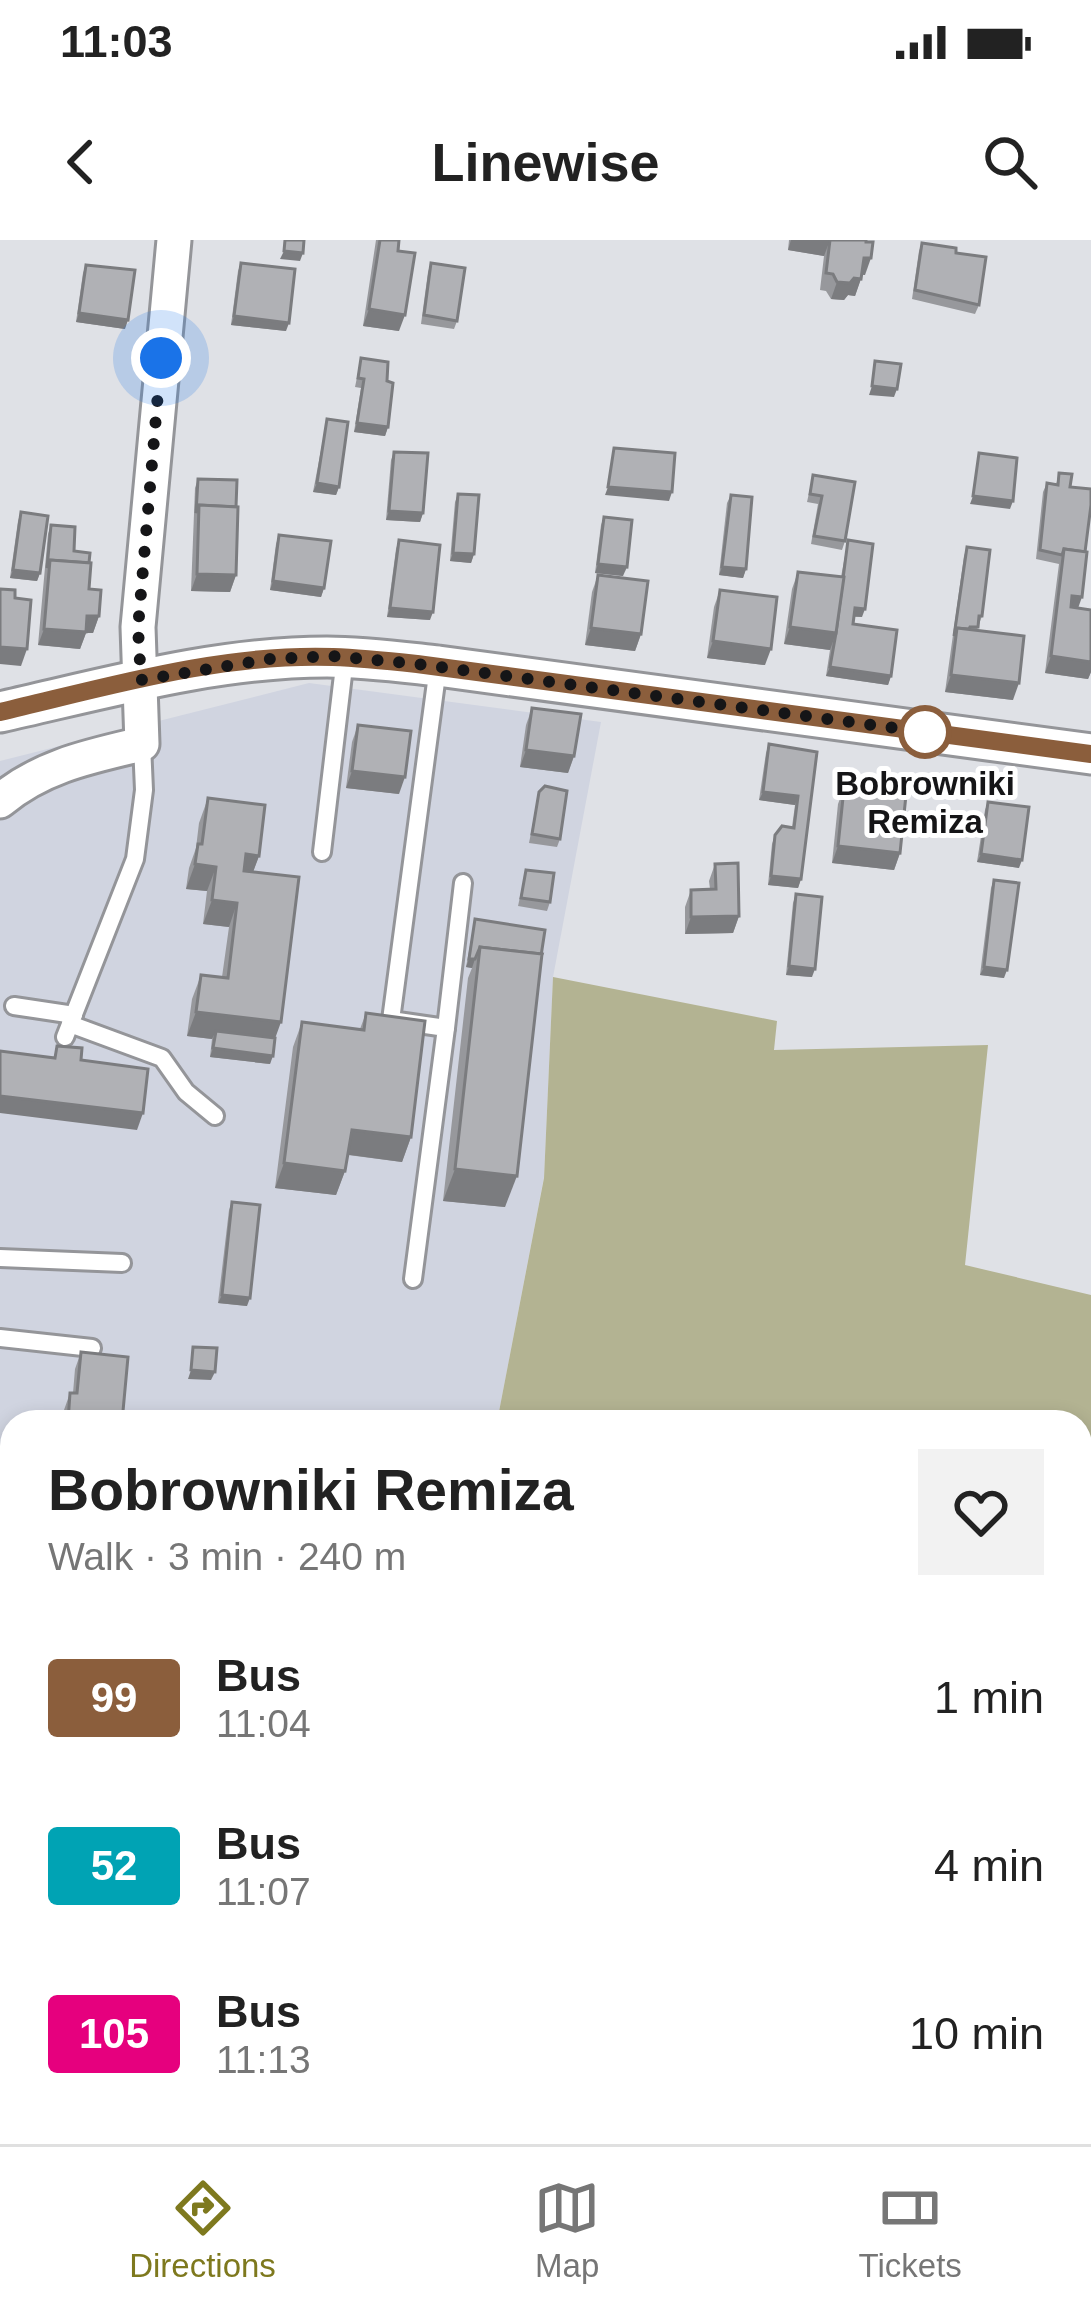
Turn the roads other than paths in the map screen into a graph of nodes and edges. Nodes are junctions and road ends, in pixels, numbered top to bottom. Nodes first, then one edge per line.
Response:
1 (175, 240) edge
2 (345, 658) junction
3 (438, 667) junction
4 (141, 680) junction
5 (0, 712) edge
6 (142, 744) junction
7 (1091, 754) edge
8 (0, 801) edge
9 (322, 852) dead end
10 (463, 884) dead end
11 (14, 1006) dead end
12 (70, 1025) junction
13 (446, 1028) junction
14 (215, 1116) dead end
15 (0, 1258) edge
16 (122, 1263) dead end
17 (413, 1279) dead end
18 (0, 1338) edge
19 (92, 1348) edge

1 - 4 street
2 - 3 street
2 - 4 street
2 - 9 lane
3 - 7 street
3 - 13 lane
4 - 5 street
4 - 6 street
6 - 8 street
6 - 12 lane
10 - 13 lane
11 - 12 lane
12 - 14 lane
13 - 17 lane
15 - 16 lane
18 - 19 lane

